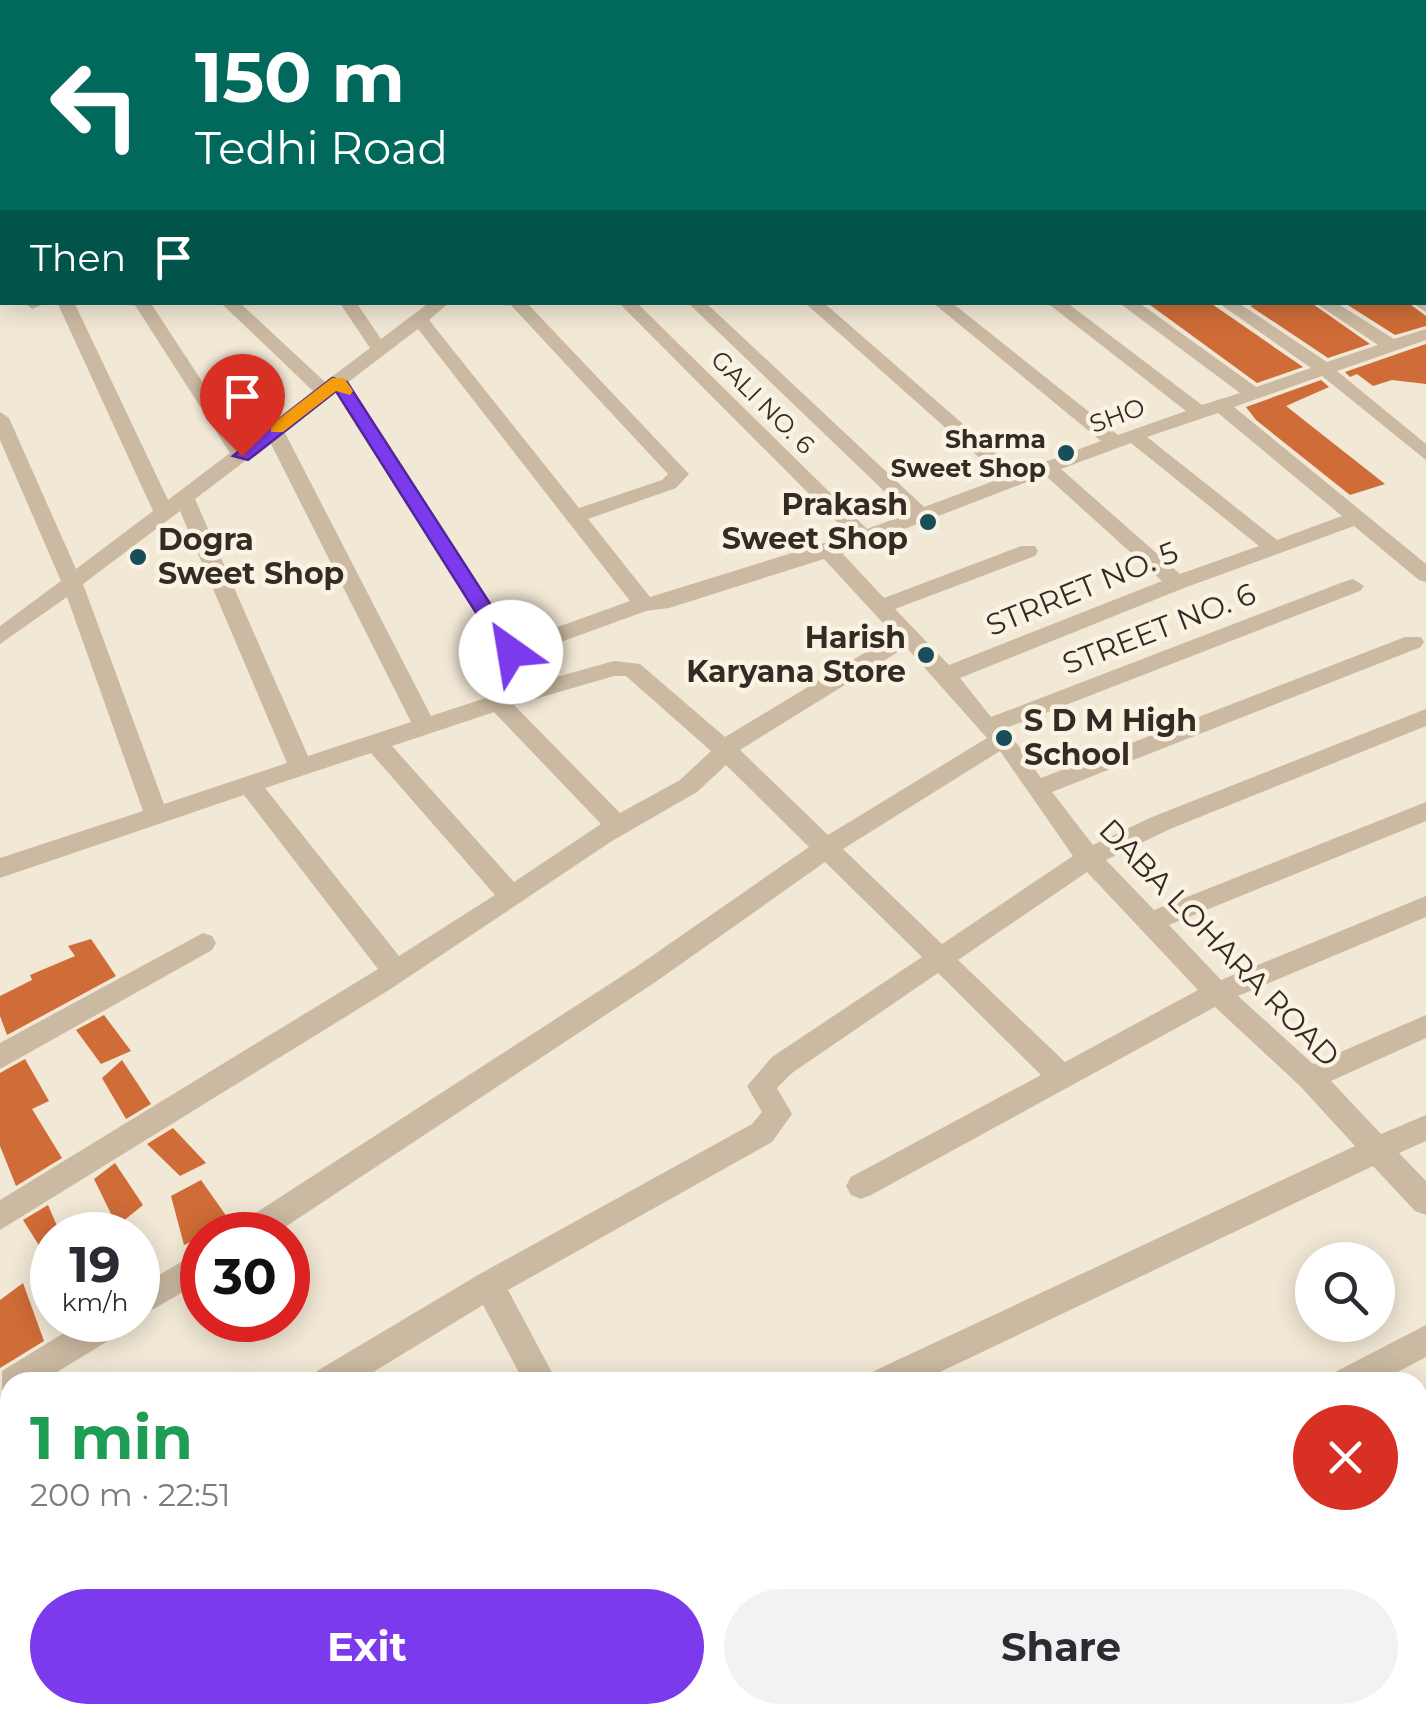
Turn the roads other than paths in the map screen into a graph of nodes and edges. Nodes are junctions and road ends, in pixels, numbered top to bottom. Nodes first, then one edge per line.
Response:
1 (65, 305) edge
2 (142, 305) edge
3 (232, 305) edge
4 (349, 305) edge
5 (438, 305) edge
6 (519, 305) edge
7 (629, 305) edge
8 (697, 305) edge
9 (815, 305) edge
10 (944, 305) edge
11 (1058, 305) edge
12 (1130, 305) edge
13 (1230, 305) edge
14 (1327, 305) edge
15 (420, 320) junction
16 (1424, 337) edge
17 (1392, 346) junction
18 (381, 352) junction
19 (1322, 368) junction
20 (332, 387) junction
21 (1252, 393) junction
22 (1220, 406) junction
23 (1199, 412) junction
24 (0, 418) edge
25 (274, 431) junction
26 (1124, 439) junction
27 (1426, 454) edge
28 (242, 456) junction
29 (1047, 467) junction
30 (1015, 479) junction
31 (185, 499) junction
32 (165, 514) junction
33 (922, 516) junction
34 (574, 517) junction
35 (1356, 518) junction
36 (865, 538) junction
37 (1273, 548) junction
38 (828, 551) junction
39 (1028, 551) dead end
40 (1426, 575) edge
41 (1177, 583) junction
42 (73, 585) junction
43 (1353, 586) dead end
44 (644, 604) junction
45 (880, 607) junction
46 (908, 636) junction
47 (0, 637) edge
48 (1412, 642) dead end
49 (511, 652) junction
50 (945, 675) junction
51 (530, 692) junction
52 (498, 702) junction
53 (1426, 717) edge
54 (425, 726) junction
55 (995, 733) junction
56 (375, 742) junction
57 (724, 749) junction
58 (300, 765) junction
59 (248, 783) junction
60 (1036, 789) junction
61 (1426, 812) edge
62 (156, 814) junction
63 (617, 825) junction
64 (826, 848) junction
65 (1089, 858) junction
66 (2, 861) edge
67 (512, 897) junction
68 (1426, 906) edge
69 (1150, 922) junction
70 (203, 943) dead end
71 (942, 957) junction
72 (394, 970) junction
73 (1217, 992) junction
74 (1426, 1026) edge
75 (0, 1057) edge
76 (1062, 1077) junction
77 (1310, 1078) junction
78 (1426, 1127) edge
79 (1376, 1150) junction
80 (861, 1186) dead end
81 (1426, 1202) edge
82 (283, 1212) edge
83 (0, 1216) edge
84 (489, 1285) junction
85 (1426, 1340) edge
86 (78, 1342) edge
87 (31, 1372) edge
88 (345, 1372) edge
89 (536, 1372) edge
90 (906, 1372) edge
91 (1367, 1372) edge

1 - 32 street
2 - 28 street
3 - 20 street
4 - 18 street
5 - 15 street
6 - 34 street
7 - 36 street, GALI NO. 6
8 - 33 street
9 - 30 street
10 - 26 street
11 - 23 street
12 - 21 street
13 - 19 street
14 - 17 street
15 - 18 street
15 - 34 street
16 - 17 street, SHO
17 - 19 street, SHO
18 - 20 street
19 - 21 street, SHO
19 - 27 street
20 - 25 street
20 - 49 street
21 - 22 street, SHO
22 - 23 street, SHO
22 - 35 street
23 - 26 street, SHO
24 - 42 street
25 - 28 street
25 - 54 street
26 - 29 street, SHO
26 - 37 street
28 - 31 street
29 - 30 street, SHO
29 - 41 street
30 - 33 street, SHO
31 - 32 street
31 - 58 street
32 - 42 street
33 - 36 street, SHO
34 - 44 street
35 - 37 street, STRRET NO. 5
35 - 40 street
36 - 38 street, SHO
37 - 41 street, STRRET NO. 5
38 - 44 street
38 - 45 street, DABA LOHARA ROAD
39 - 45 street
41 - 50 street, STRRET NO. 5
42 - 47 street
42 - 62 street
43 - 55 street, STREET NO. 6
44 - 49 street
45 - 46 street, DABA LOHARA ROAD
46 - 50 street, DABA LOHARA ROAD
46 - 57 street
48 - 60 street
49 - 51 street
50 - 55 street, DABA LOHARA ROAD
51 - 52 street
51 - 57 street
52 - 54 street
52 - 63 street
53 - 65 street
54 - 56 street
55 - 60 street, DABA LOHARA ROAD
55 - 64 street, STREET NO. 6
56 - 58 street
56 - 67 street
57 - 63 street
57 - 64 street
58 - 59 street
59 - 62 street
59 - 72 street
60 - 65 street, DABA LOHARA ROAD
61 - 69 street
62 - 66 street
63 - 67 street
64 - 71 street
64 - 82 street, STREET NO. 6
65 - 69 street, DABA LOHARA ROAD
65 - 71 street
67 - 72 street
68 - 73 street
69 - 73 street, DABA LOHARA ROAD
70 - 75 street
71 - 76 street
71 - 84 street
72 - 83 street
73 - 76 street
73 - 77 street, DABA LOHARA ROAD
74 - 77 street
76 - 80 street
77 - 79 street, DABA LOHARA ROAD
78 - 79 street
79 - 81 street, DABA LOHARA ROAD
79 - 90 street
84 - 88 street
84 - 89 street
85 - 91 street
86 - 87 street

